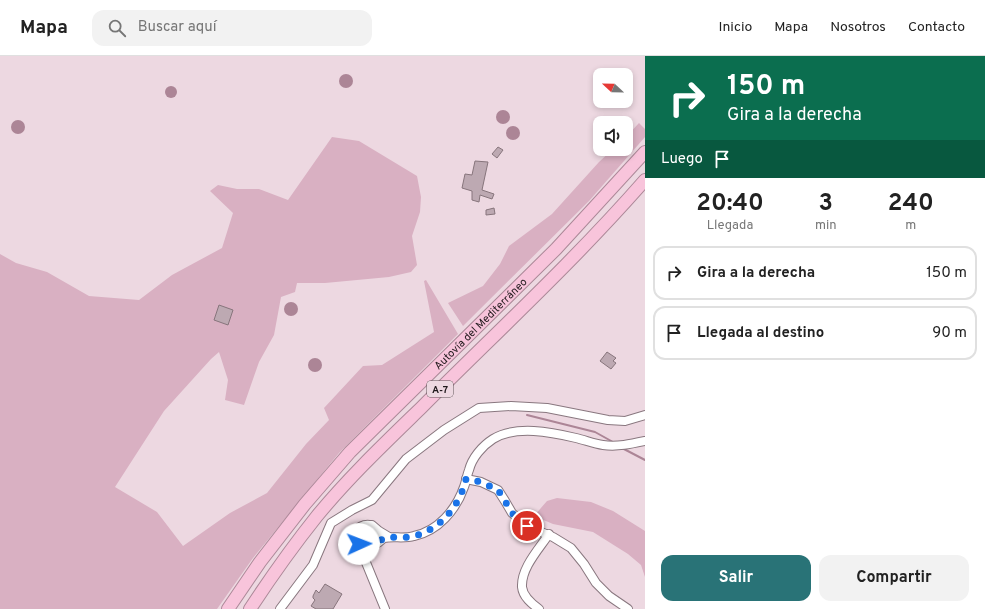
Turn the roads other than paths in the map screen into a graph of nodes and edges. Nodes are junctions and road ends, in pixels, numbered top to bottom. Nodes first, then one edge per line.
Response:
1 (645, 152) edge
2 (645, 180) edge
3 (645, 415) edge
4 (645, 441) edge
5 (466, 479) junction
6 (379, 532) junction
7 (549, 534) junction
8 (388, 537) junction
9 (356, 540) junction
10 (375, 545) junction
11 (365, 559) junction
12 (228, 609) edge
13 (250, 609) edge
14 (280, 609) edge
15 (386, 609) edge
16 (539, 609) edge
17 (628, 609) edge

1 - 12 highway, Autovía del Mediterráneo / A-7
2 - 13 highway, Autovía del Mediterráneo / A-7
3 - 14 street
4 - 5 street
5 - 7 street
5 - 8 street
6 - 8 street
6 - 9 street
6 - 10 street
7 - 16 street
7 - 17 street
8 - 10 street
9 - 10 street
9 - 11 street
10 - 11 street
11 - 15 street

